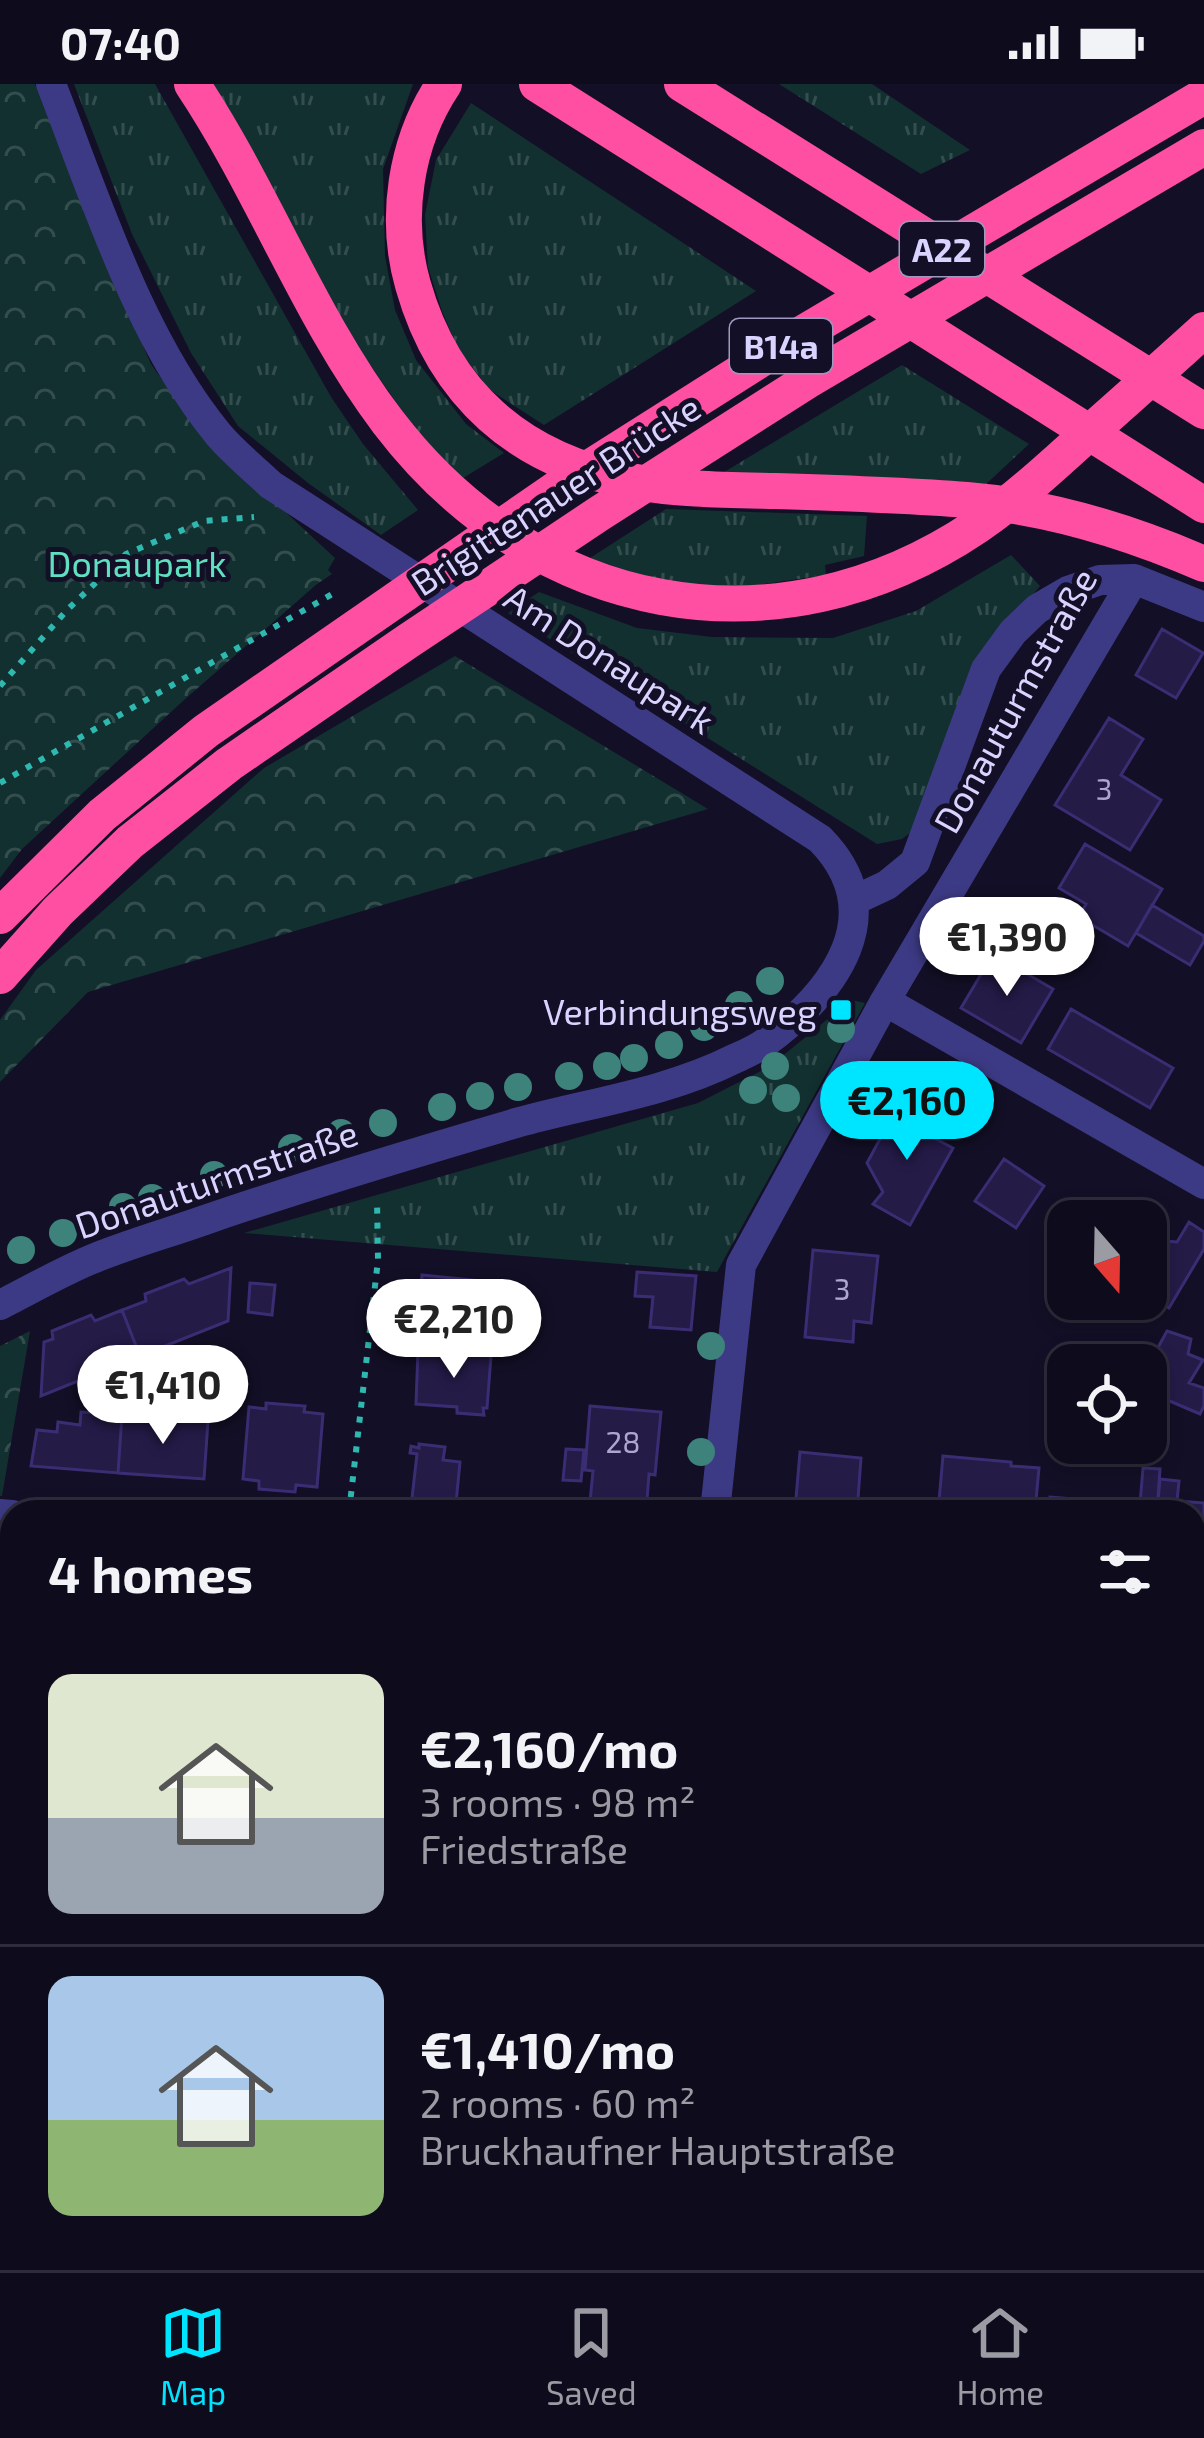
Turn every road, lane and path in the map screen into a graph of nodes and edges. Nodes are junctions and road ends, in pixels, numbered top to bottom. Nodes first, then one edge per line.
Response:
1 (51, 84) edge
2 (192, 84) edge
3 (444, 84) edge
4 (537, 84) edge
5 (682, 84) edge
6 (1204, 96) edge
7 (1204, 147) edge
8 (1204, 330) edge
9 (1204, 410) edge
10 (1204, 505) edge
11 (254, 517) dead end
12 (1204, 564) edge
13 (1133, 579) junction
14 (336, 592) dead end
15 (1204, 607) edge
16 (0, 686) edge
17 (0, 783) edge
18 (855, 900) junction
19 (0, 916) edge
20 (0, 976) edge
21 (886, 1000) junction
22 (1204, 1184) edge
23 (377, 1188) dead end
24 (0, 1305) edge
25 (350, 1500) edge
26 (716, 1500) edge

1 - 18 street, Am Donaupark
2 - 8 highway
3 - 12 highway
4 - 10 highway, A22
5 - 9 highway, A22
6 - 19 highway, Brigittenauer Brücke / B14a
7 - 20 highway, Brigittenauer Brücke / B14a
11 - 16 path
13 - 15 street
13 - 18 street, Donauturmstraße
13 - 21 street, Donauturmstraße
14 - 17 path
18 - 24 street, Donauturmstraße
21 - 22 street
21 - 26 street, Donauturmstraße
23 - 25 path

